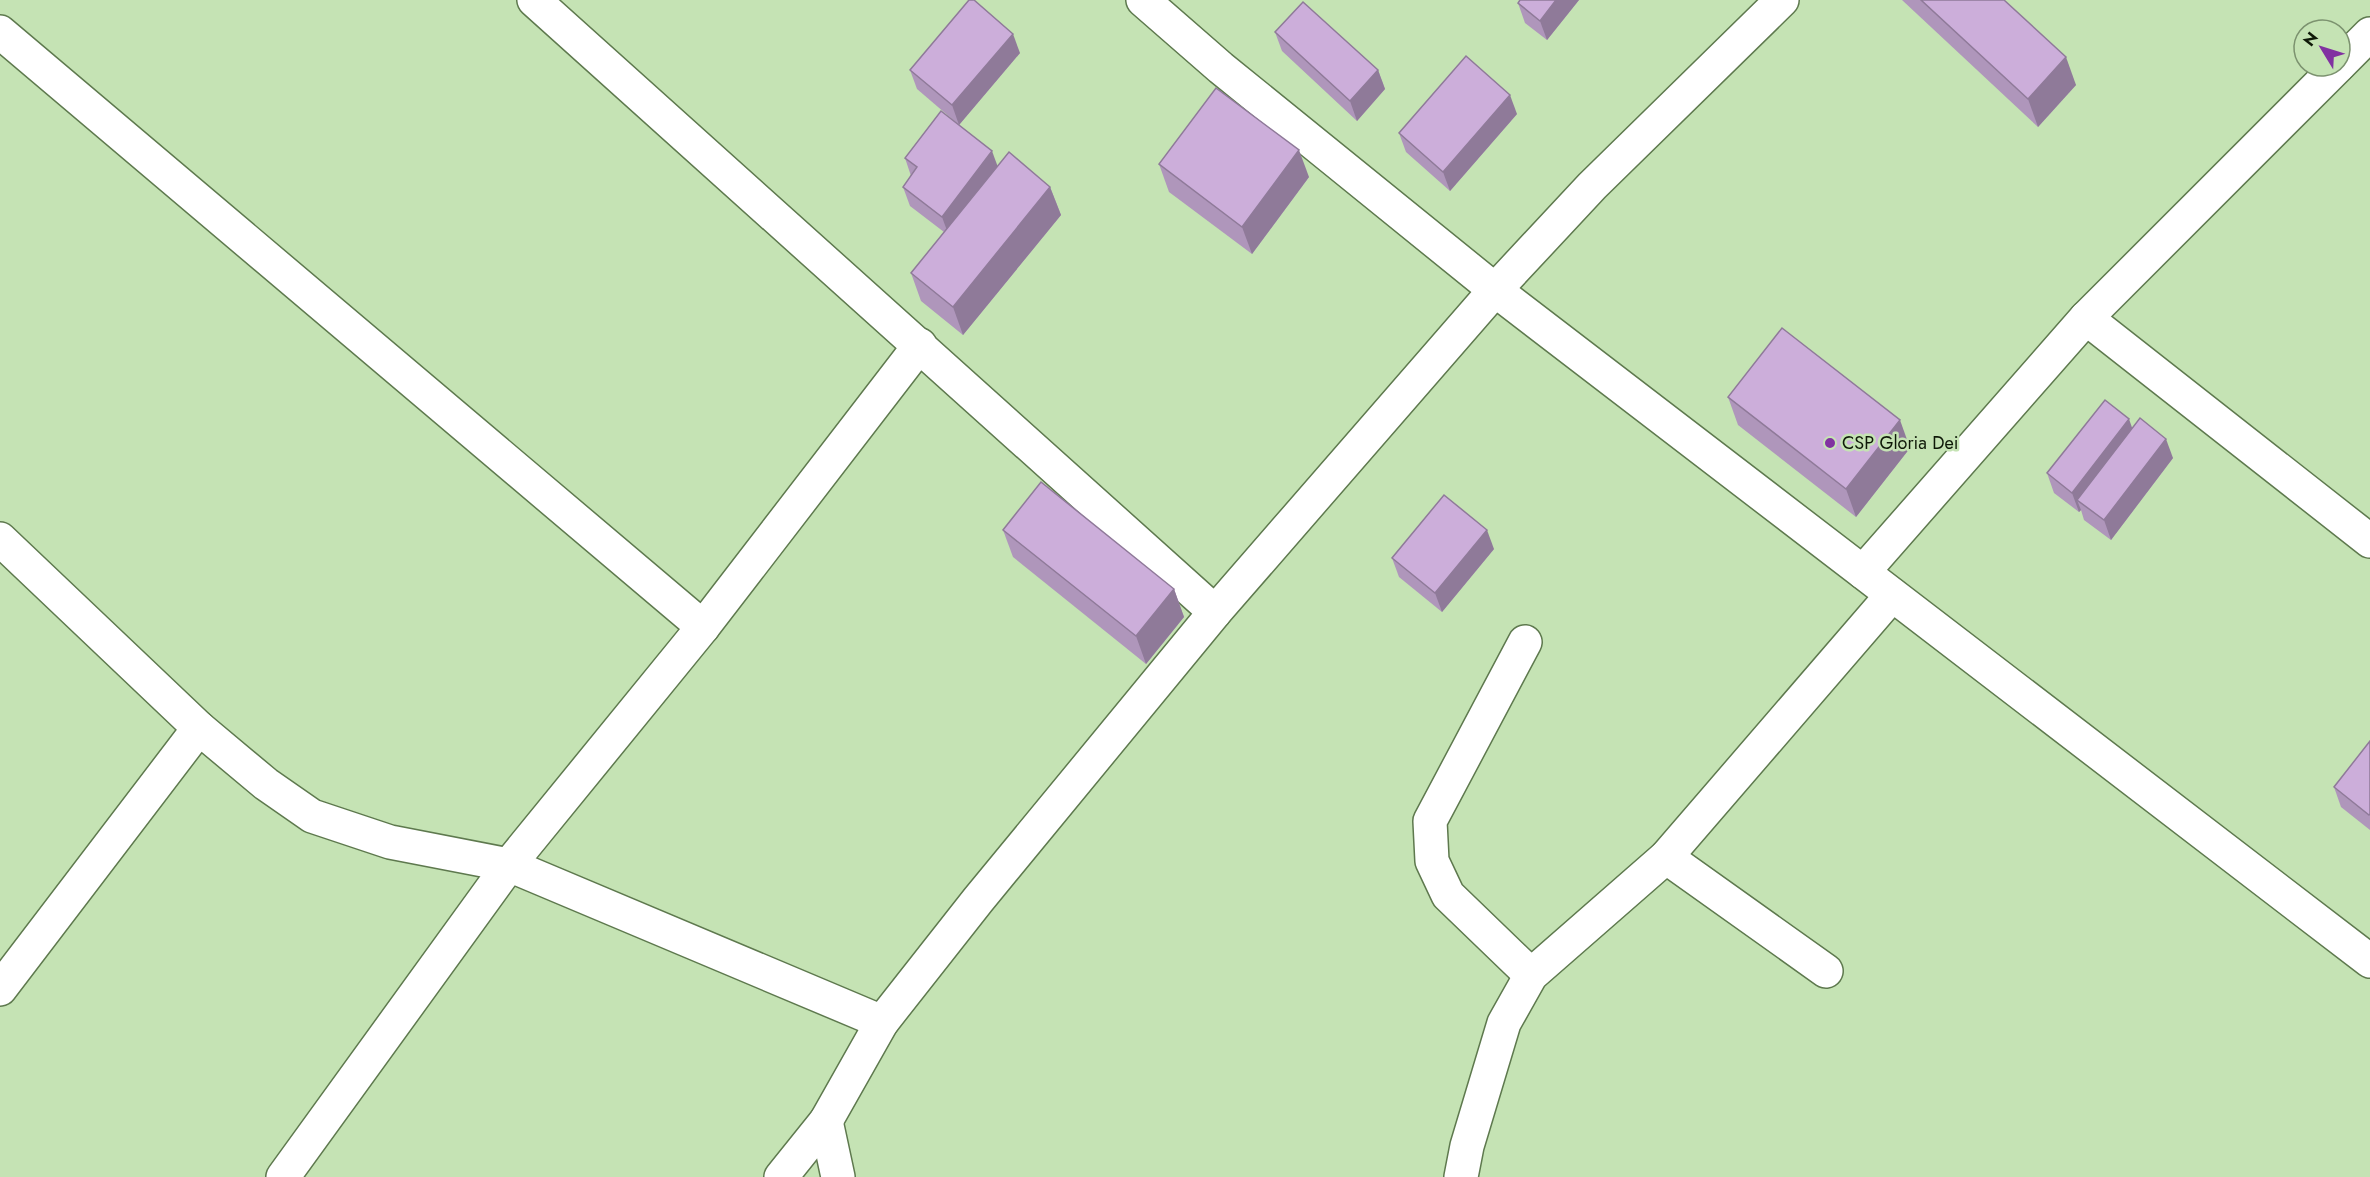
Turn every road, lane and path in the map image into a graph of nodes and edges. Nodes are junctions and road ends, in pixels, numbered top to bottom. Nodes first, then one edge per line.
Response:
1 (534, 0) edge
2 (1143, 0) edge
3 (1782, 0) edge
4 (0, 33) edge
5 (2370, 34) edge
6 (2352, 52) edge
7 (2326, 78) edge
8 (1495, 290) junction
9 (2086, 318) junction
10 (920, 345) junction
11 (0, 539) edge
12 (2370, 541) edge
13 (1863, 572) junction
14 (1892, 595) junction
15 (1215, 612) junction
16 (703, 627) junction
17 (1525, 642) dead end
18 (199, 728) junction
19 (1666, 857) junction
20 (509, 865) junction
21 (2370, 962) edge
22 (1826, 970) dead end
23 (1532, 975) junction
24 (0, 990) edge
25 (882, 1022) junction
26 (826, 1121) junction
27 (283, 1177) edge
28 (782, 1177) edge
29 (838, 1177) edge
30 (1461, 1177) edge

1 - 10 street
2 - 8 street
3 - 8 street
4 - 16 street
5 - 6 street
7 - 9 street
8 - 13 street
8 - 15 street
9 - 12 street
9 - 13 street
10 - 15 street
10 - 16 street
11 - 18 street
13 - 14 street
14 - 19 street
14 - 21 street
15 - 25 street
16 - 20 street
17 - 23 street
18 - 20 street
18 - 24 street
19 - 22 street
19 - 23 street
20 - 25 street
20 - 27 street
23 - 30 street
25 - 26 street
26 - 28 street
26 - 29 street

